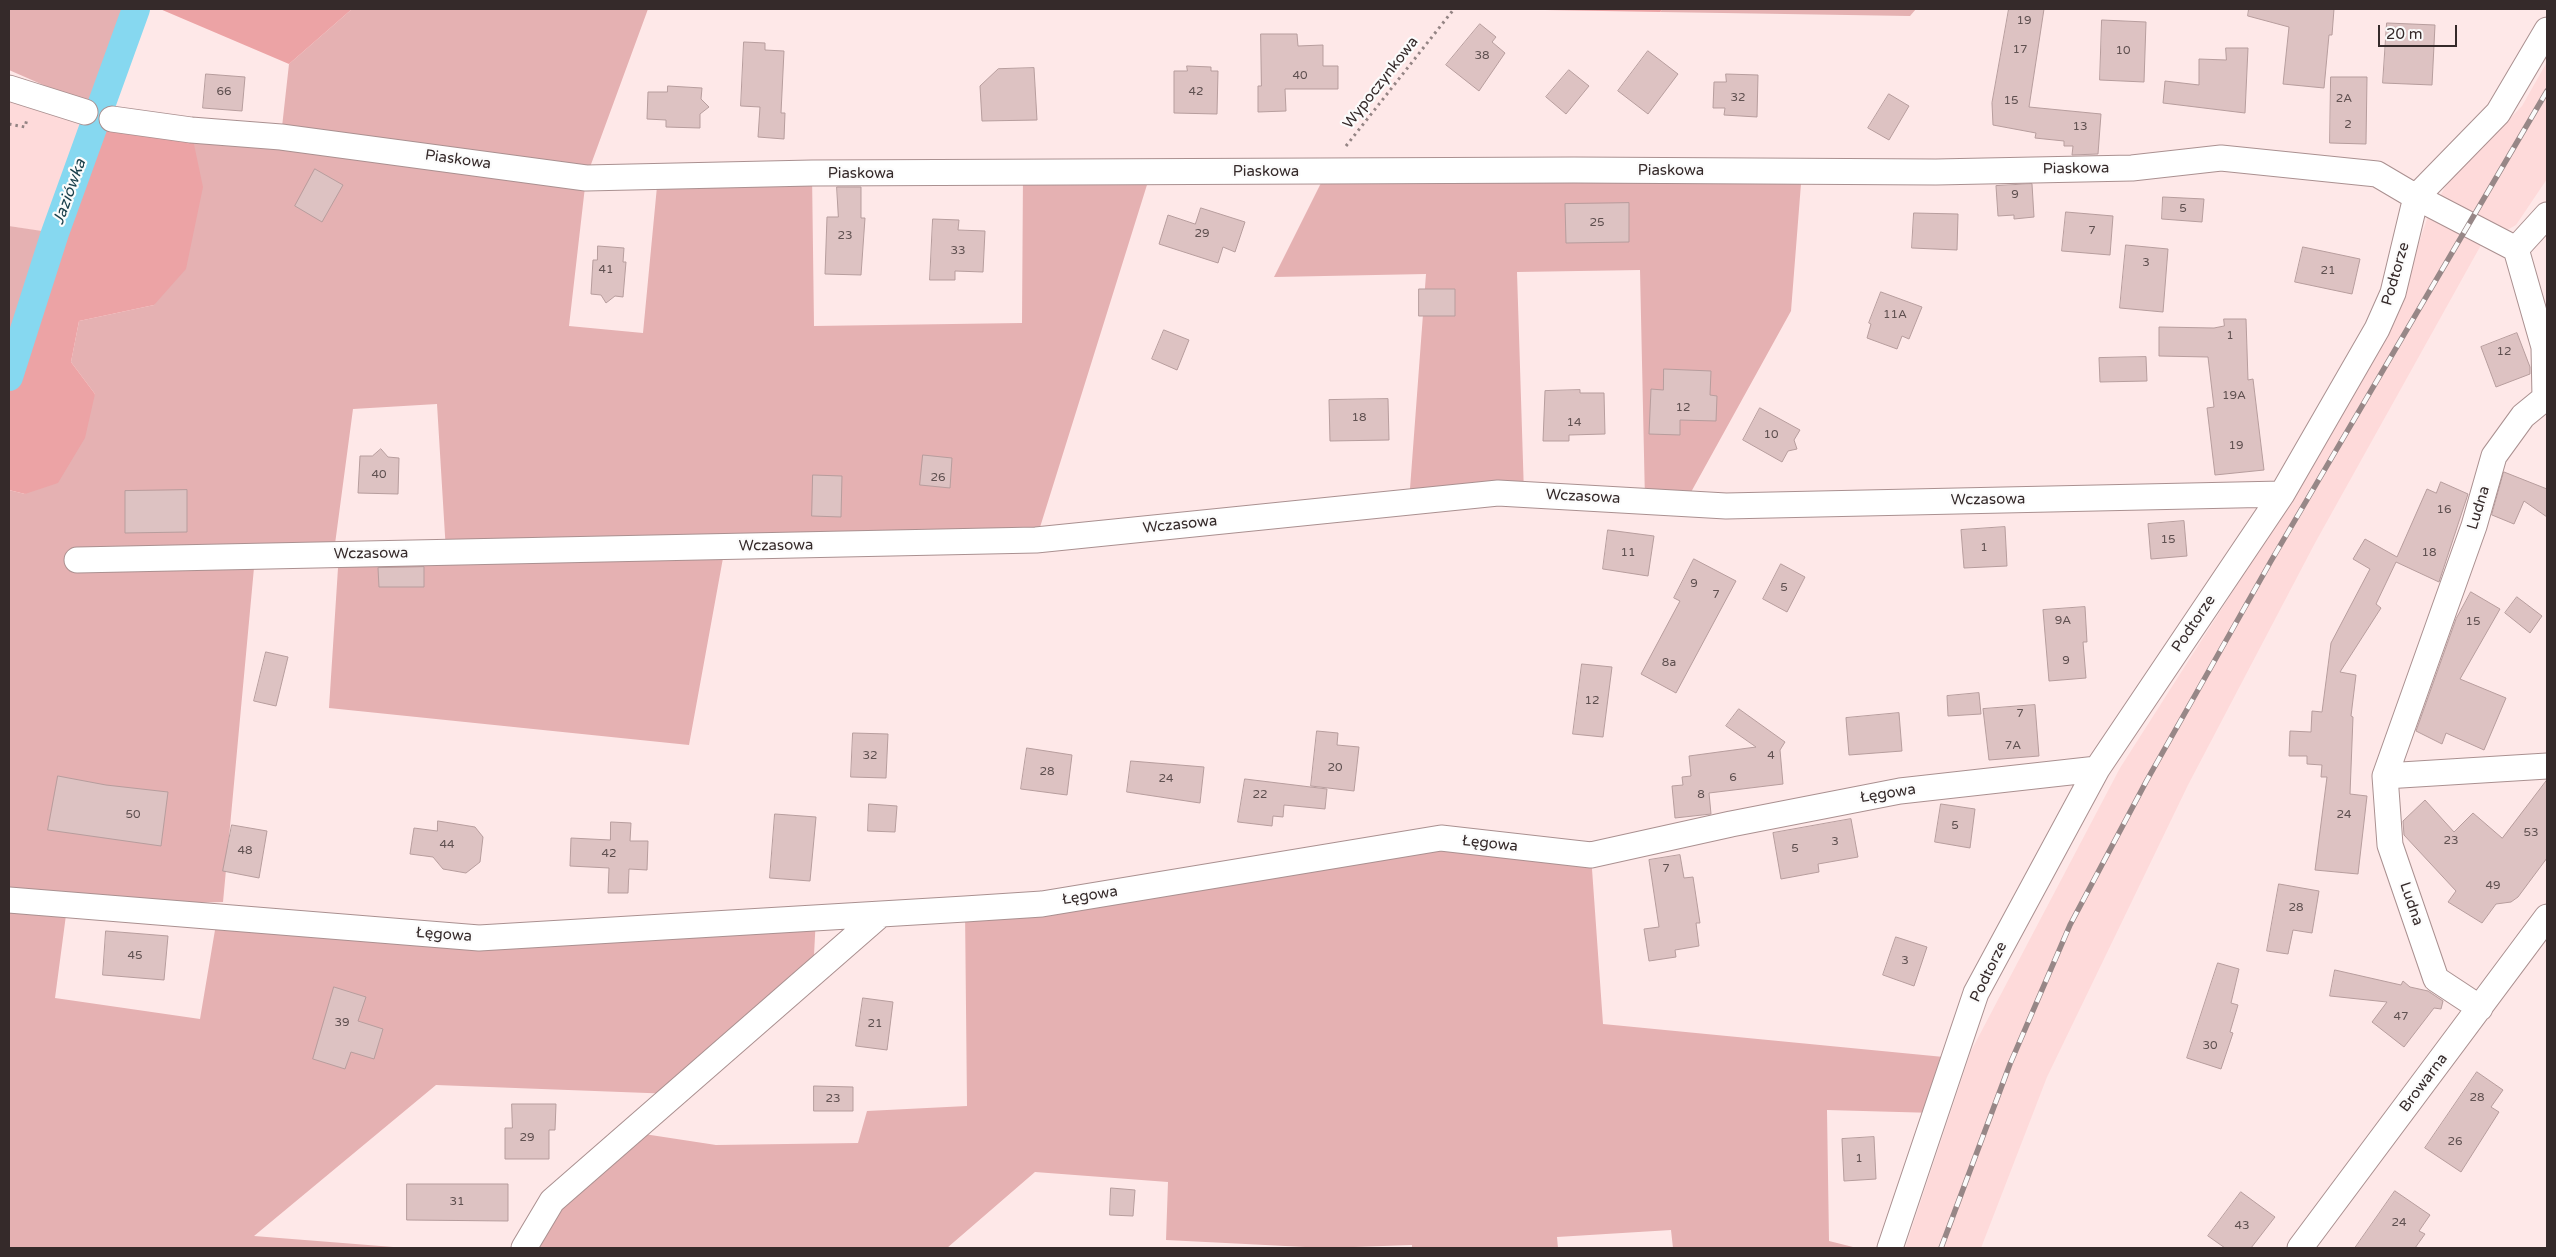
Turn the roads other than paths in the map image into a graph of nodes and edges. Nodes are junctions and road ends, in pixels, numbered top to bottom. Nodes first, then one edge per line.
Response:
1 (2547, 30) edge
2 (9, 88) edge
3 (85, 112) dead end
4 (112, 119) dead end
5 (2416, 197) junction
6 (2547, 215) edge
7 (2516, 249) junction
8 (2546, 400) edge
9 (2282, 494) junction
10 (77, 560) dead end
11 (2547, 766) edge
12 (2096, 769) junction
13 (2386, 776) junction
14 (9, 900) edge
15 (881, 914) junction
16 (2547, 917) edge
17 (2480, 1008) junction
18 (524, 1248) edge
19 (1890, 1248) edge
20 (2300, 1248) edge

1 - 5 street
2 - 3 street
4 - 5 street, Piaskowa
5 - 7 street
5 - 9 street, Podtorze
6 - 7 street
7 - 8 street, Ludna
8 - 13 street, Ludna
9 - 10 street, Wczasowa
9 - 12 street, Podtorze
11 - 13 street
12 - 15 street, Łęgowa
12 - 19 street, Podtorze
13 - 17 street, Ludna
14 - 15 street, Łęgowa
15 - 18 street
16 - 17 street, Browarna
17 - 20 street, Browarna

